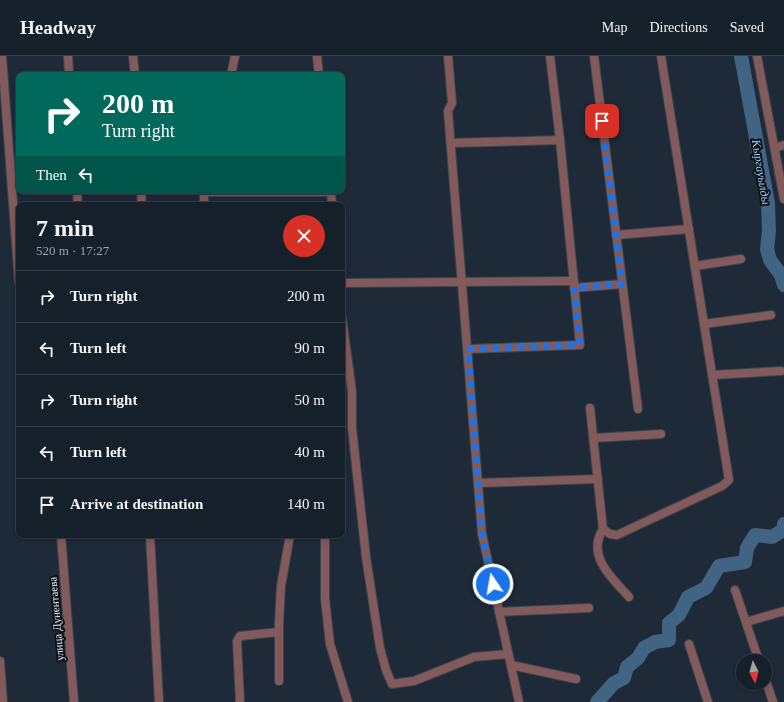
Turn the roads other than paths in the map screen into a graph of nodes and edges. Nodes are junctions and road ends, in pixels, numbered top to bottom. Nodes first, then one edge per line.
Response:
1 (2, 56) edge
2 (68, 56) edge
3 (133, 56) edge
4 (235, 56) edge
5 (317, 56) edge
6 (448, 56) edge
7 (550, 56) edge
8 (594, 56) edge
9 (661, 56) edge
10 (757, 56) edge
11 (69, 72) edge
12 (135, 72) edge
13 (232, 72) edge
14 (319, 72) edge
15 (560, 140) junction
16 (450, 143) junction
17 (784, 145) edge
18 (775, 148) junction
19 (784, 199) edge
20 (689, 229) junction
21 (616, 235) junction
22 (16, 243) edge
23 (741, 259) dead end
24 (695, 266) junction
25 (462, 281) junction
26 (345, 283) edge
27 (574, 284) junction
28 (622, 284) junction
29 (771, 315) dead end
30 (704, 324) junction
31 (468, 349) junction
32 (345, 356) edge
33 (781, 371) dead end
34 (712, 375) junction
35 (590, 408) dead end
36 (638, 409) dead end
37 (661, 434) dead end
38 (594, 438) junction
39 (598, 479) junction
40 (478, 483) junction
41 (603, 529) junction
42 (60, 538) edge
43 (150, 538) edge
44 (289, 538) edge
45 (325, 538) edge
46 (735, 590) dead end
47 (629, 597) dead end
48 (589, 608) dead end
49 (784, 611) edge
50 (499, 612) junction
51 (746, 622) junction
52 (279, 632) junction
53 (689, 644) dead end
54 (508, 654) junction
55 (757, 654) edge
56 (0, 660) edge
57 (510, 665) junction
58 (576, 679) dead end
59 (279, 681) dead end
60 (769, 690) edge
61 (3, 702) edge
62 (74, 702) edge
63 (159, 702) edge
64 (240, 702) edge
65 (348, 702) edge
66 (519, 702) edge
67 (708, 702) edge
68 (773, 702) edge

1 - 22 street
2 - 11 street
3 - 12 street
4 - 13 street
5 - 14 street
6 - 16 street
7 - 15 street
8 - 21 street
9 - 20 street
10 - 18 street
15 - 16 street
15 - 27 street
16 - 25 street
17 - 18 street
18 - 19 street
20 - 21 street
20 - 24 street
21 - 28 street
23 - 24 street
24 - 30 street
25 - 26 street
25 - 27 street
25 - 31 street
27 - 28 street
27 - 31 street
28 - 36 street
29 - 30 street
30 - 34 street
31 - 40 street
32 - 54 street
33 - 34 street
34 - 41 street
35 - 38 street
37 - 38 street
38 - 39 street
39 - 40 street
39 - 41 street
40 - 50 street
41 - 47 street
42 - 62 street, улица Дунентаева
43 - 63 street
44 - 52 street
45 - 65 street
46 - 51 street
48 - 50 street
49 - 51 street
50 - 54 street
51 - 55 street
52 - 59 street
52 - 64 street
53 - 67 street
54 - 57 street
56 - 61 street
57 - 58 street
57 - 66 street
60 - 68 street

